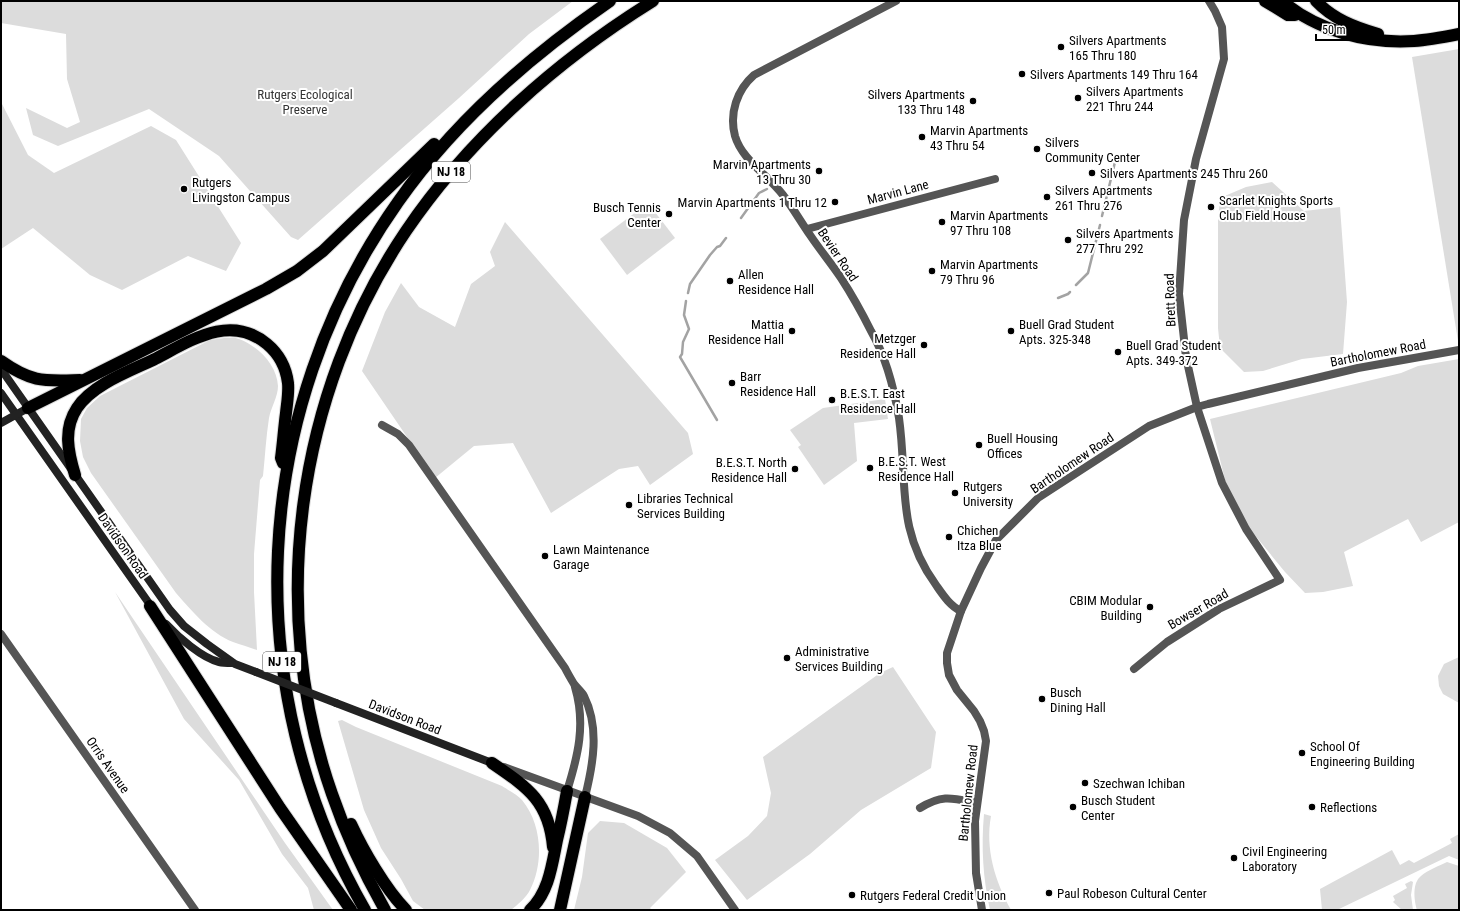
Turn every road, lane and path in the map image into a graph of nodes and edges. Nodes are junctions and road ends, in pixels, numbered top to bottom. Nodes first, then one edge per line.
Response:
1 (610, 1) edge
2 (653, 1) edge
3 (896, 1) edge
4 (1209, 1) edge
5 (1264, 1) edge
6 (1282, 1) edge
7 (1316, 1) edge
8 (1302, 15) junction
9 (1459, 34) edge
10 (1399, 42) junction
11 (472, 114) junction
12 (995, 179) dead end
13 (807, 229) junction
14 (1459, 350) edge
15 (1, 361) edge
16 (1, 369) edge
17 (85, 380) junction
18 (1, 393) edge
19 (1197, 407) junction
20 (28, 408) junction
21 (16, 415) junction
22 (1, 423) edge
23 (382, 425) dead end
24 (286, 472) junction
25 (75, 475) junction
26 (1280, 580) joint
27 (150, 606) junction
28 (961, 611) junction
29 (1, 634) edge
30 (235, 664) junction
31 (1134, 669) dead end
32 (574, 684) junction
33 (320, 755) junction
34 (492, 763) junction
35 (568, 791) junction
36 (585, 797) junction
37 (977, 803) junction
38 (920, 808) dead end
39 (554, 857) junction
40 (194, 910) edge
41 (351, 910) edge
42 (365, 910) edge
43 (385, 910) edge
44 (406, 910) edge
45 (530, 910) edge
46 (560, 910) edge
47 (734, 910) edge
48 (982, 910) edge

1 - 11 highway, NJ 18
2 - 33 highway, NJ 18
3 - 13 street, Bevier Road
4 - 19 street, Brett Road
5 - 8 highway
6 - 8 highway
7 - 10 highway
8 - 10 highway
9 - 10 highway
11 - 17 highway
11 - 24 highway, NJ 18
12 - 13 street, Marvin Lane
13 - 28 street, Bevier Road
14 - 19 street, Bartholomew Road
15 - 17 highway
16 - 20 main road, Davidson Road
17 - 20 highway
18 - 21 main road, Davidson Road
19 - 26 street, Brett Road
19 - 28 street, Bartholomew Road
20 - 21 main road
20 - 25 main road, Davidson Road
21 - 22 main road
21 - 27 main road, Davidson Road
23 - 32 street
24 - 25 highway
24 - 42 highway, NJ 18
25 - 30 main road, Davidson Road
26 - 31 street, Bowser Road
27 - 30 main road, Davidson Road
27 - 41 highway
28 - 37 street, Bartholomew Road
29 - 40 street, Orris Avenue
30 - 34 main road, Davidson Road, bridge
32 - 35 street
32 - 36 street
33 - 43 highway, NJ 18
33 - 44 highway
34 - 35 street, Davidson Road
34 - 39 highway
35 - 36 street, Davidson Road
35 - 39 highway
36 - 46 highway
36 - 47 street, Davidson Road
37 - 38 street
37 - 48 street, Bartholomew Road
39 - 45 highway

